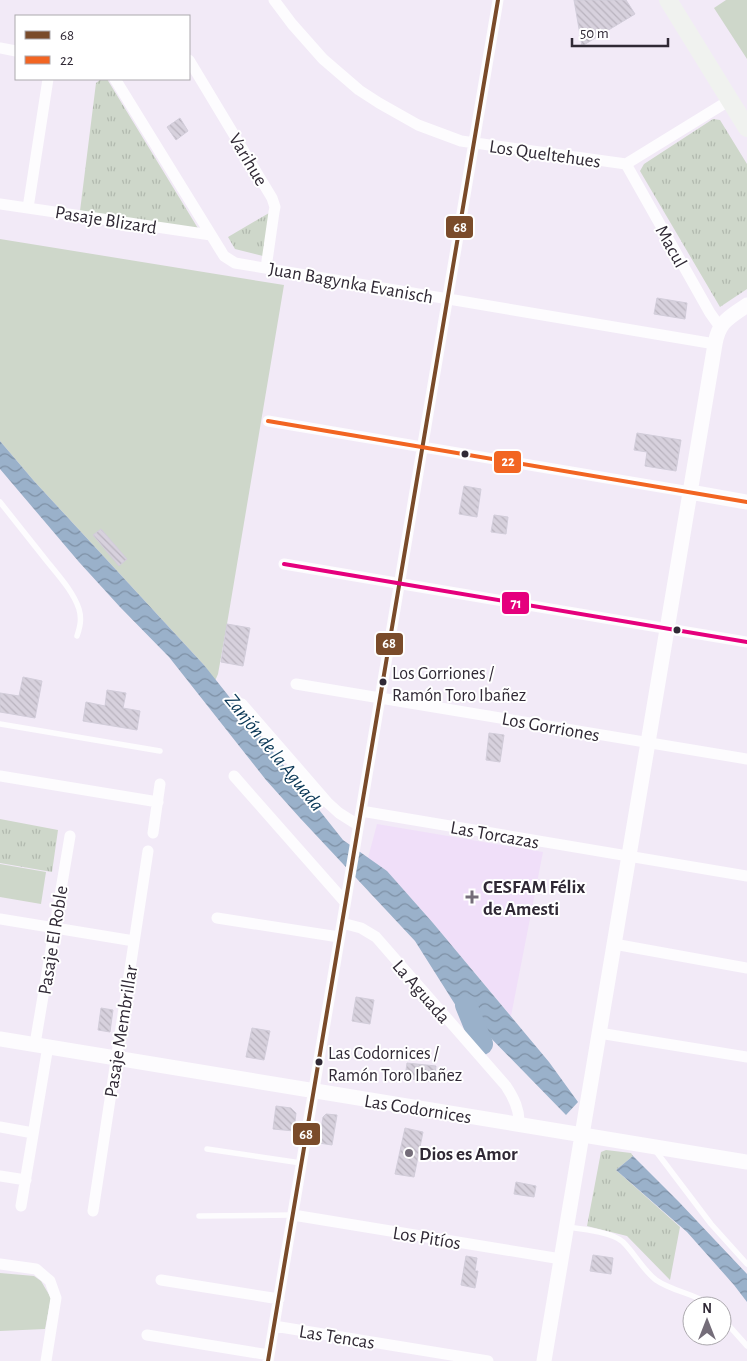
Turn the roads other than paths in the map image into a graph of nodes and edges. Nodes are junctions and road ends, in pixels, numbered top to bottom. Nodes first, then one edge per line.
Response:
1 (274, 0) edge
2 (668, 0) edge
3 (495, 1) edge
4 (0, 48) edge
5 (15, 51) edge
6 (190, 62) edge
7 (48, 80) edge
8 (117, 80) edge
9 (730, 100) junction
10 (747, 128) edge
11 (474, 144) junction
12 (626, 164) junction
13 (0, 204) edge
14 (28, 208) junction
15 (211, 235) junction
16 (266, 268) junction
17 (448, 299) junction
18 (747, 306) edge
19 (720, 327) junction
20 (714, 344) junction
21 (268, 421) dead end
22 (422, 448) junction
23 (690, 492) junction
24 (0, 502) edge
25 (747, 502) edge
26 (284, 564) dead end
27 (400, 583) junction
28 (667, 628) junction
29 (77, 636) dead end
30 (747, 642) edge
31 (296, 684) dead end
32 (380, 698) junction
33 (242, 704) dead end
34 (0, 724) edge
35 (648, 742) junction
36 (160, 751) dead end
37 (747, 759) edge
38 (0, 776) edge
39 (234, 776) dead end
40 (160, 784) dead end
41 (158, 802) junction
42 (361, 811) junction
43 (358, 829) junction
44 (153, 833) dead end
45 (70, 836) dead end
46 (148, 851) dead end
47 (629, 856) junction
48 (747, 876) edge
49 (345, 902) junction
50 (217, 918) dead end
51 (0, 920) edge
52 (342, 924) junction
53 (54, 928) junction
54 (339, 937) junction
55 (134, 941) junction
56 (614, 944) junction
57 (747, 968) edge
58 (599, 1033) junction
59 (0, 1039) edge
60 (41, 1045) junction
61 (116, 1058) junction
62 (747, 1058) edge
63 (314, 1090) junction
64 (519, 1125) junction
65 (0, 1128) edge
66 (34, 1133) junction
67 (582, 1135) junction
68 (652, 1146) junction
69 (207, 1149) dead end
70 (747, 1162) edge
71 (301, 1163) junction
72 (0, 1176) edge
73 (26, 1180) junction
74 (22, 1206) dead end
75 (92, 1211) dead end
76 (293, 1215) junction
77 (198, 1216) dead end
78 (567, 1227) junction
79 (561, 1259) junction
80 (0, 1264) edge
81 (747, 1264) edge
82 (161, 1280) dead end
83 (693, 1296) edge
84 (278, 1299) junction
85 (274, 1326) junction
86 (732, 1329) edge
87 (147, 1335) dead end
88 (747, 1346) edge
89 (269, 1358) edge
90 (46, 1361) edge
91 (488, 1361) edge
92 (544, 1361) edge

1 - 11 street, Los Queltehues
2 - 9 main road
3 - 11 street
4 - 5 street
6 - 16 street, Varihue
7 - 14 street
8 - 15 street, Juan Bagynka Evanisch
9 - 10 main road
9 - 12 street, Los Queltehues
11 - 12 street, Los Queltehues
11 - 17 street
12 - 19 street, Macul
13 - 14 street, Pasaje Blizard
14 - 15 street, Pasaje Blizard
15 - 16 street, Juan Bagynka Evanisch
16 - 17 street, Juan Bagynka Evanisch
17 - 20 street, Juan Bagynka Evanisch
17 - 22 street
18 - 19 street
19 - 20 street
20 - 23 street
21 - 22 street
22 - 23 street
22 - 27 street
23 - 25 street
23 - 28 street
24 - 29 lane
26 - 27 street
27 - 28 street
27 - 32 street
28 - 30 street
28 - 35 street
31 - 32 street, Los Gorriones
32 - 35 street, Los Gorriones
32 - 42 street
33 - 43 street
34 - 36 lane
35 - 37 street, Los Gorriones
35 - 47 street
38 - 41 street
39 - 49 street
40 - 41 street
41 - 44 street
42 - 43 street
42 - 47 street, Las Torcazas
43 - 49 street
45 - 53 street, Pasaje El Roble
46 - 55 street, Pasaje Membrillar
47 - 48 street, Las Torcazas
47 - 56 street
49 - 52 street
50 - 54 street
51 - 53 street
52 - 54 street
52 - 64 street, La Aguada
53 - 55 street
53 - 60 street, Pasaje El Roble
54 - 63 street
55 - 61 street, Pasaje Membrillar
56 - 57 street
56 - 58 street
58 - 62 street
58 - 67 street
59 - 60 street, Las Codornices
60 - 61 street, Las Codornices
60 - 66 street, Pasaje El Roble
61 - 63 street, Las Codornices
61 - 75 street, Pasaje Membrillar
63 - 64 street, Las Codornices
63 - 71 street
64 - 67 street, Las Codornices
65 - 66 street
66 - 73 street, Pasaje El Roble
67 - 68 street, Las Codornices
67 - 78 street
68 - 70 street, Las Codornices
68 - 81 lane
69 - 71 lane
71 - 76 street
72 - 73 street
73 - 74 street, Pasaje El Roble
76 - 77 lane
76 - 79 street, Los Pitíos
76 - 84 street
78 - 79 street
78 - 83 lane
79 - 92 street
80 - 90 street
82 - 84 street
84 - 85 street
85 - 89 street
85 - 91 street, Las Tencas
86 - 88 lane
87 - 89 street

